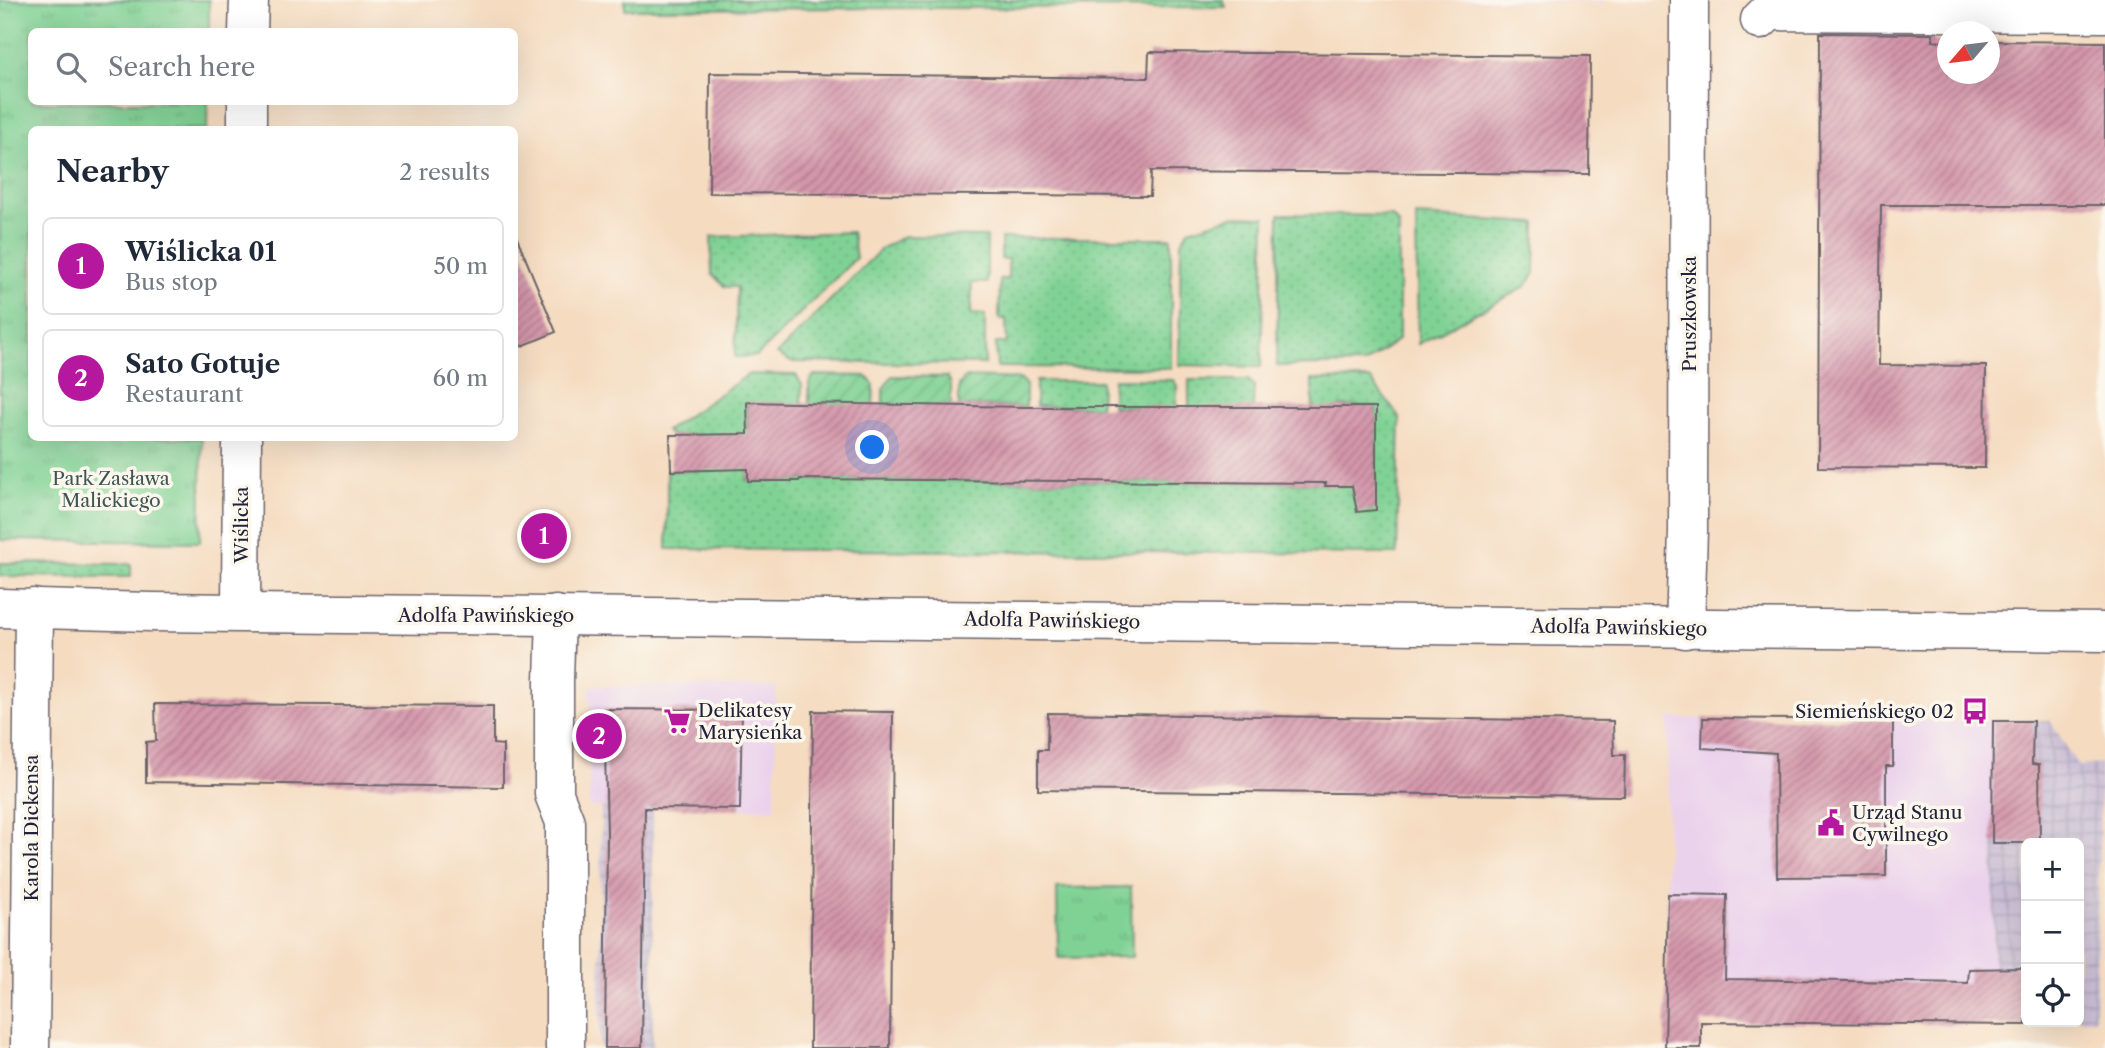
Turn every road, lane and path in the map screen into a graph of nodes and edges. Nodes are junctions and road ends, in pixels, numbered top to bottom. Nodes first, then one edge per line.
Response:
1 (249, 0) edge
2 (1689, 0) edge
3 (2105, 13) edge
4 (1760, 20) dead end
5 (248, 28) edge
6 (247, 105) edge
7 (247, 126) edge
8 (242, 441) edge
9 (17, 608) edge
10 (241, 612) junction
11 (556, 615) junction
12 (1685, 629) junction
13 (2105, 632) edge
14 (30, 1048) edge
15 (565, 1048) edge

1 - 5 street
2 - 12 street, Pruszkowska
3 - 4 street
6 - 7 street
8 - 10 street, Wiślicka
9 - 10 street, Adolfa Pawińskiego
9 - 14 street, Karola Dickensa
10 - 11 street, Adolfa Pawińskiego
11 - 12 street, Adolfa Pawińskiego
11 - 15 street
12 - 13 street, Adolfa Pawińskiego

